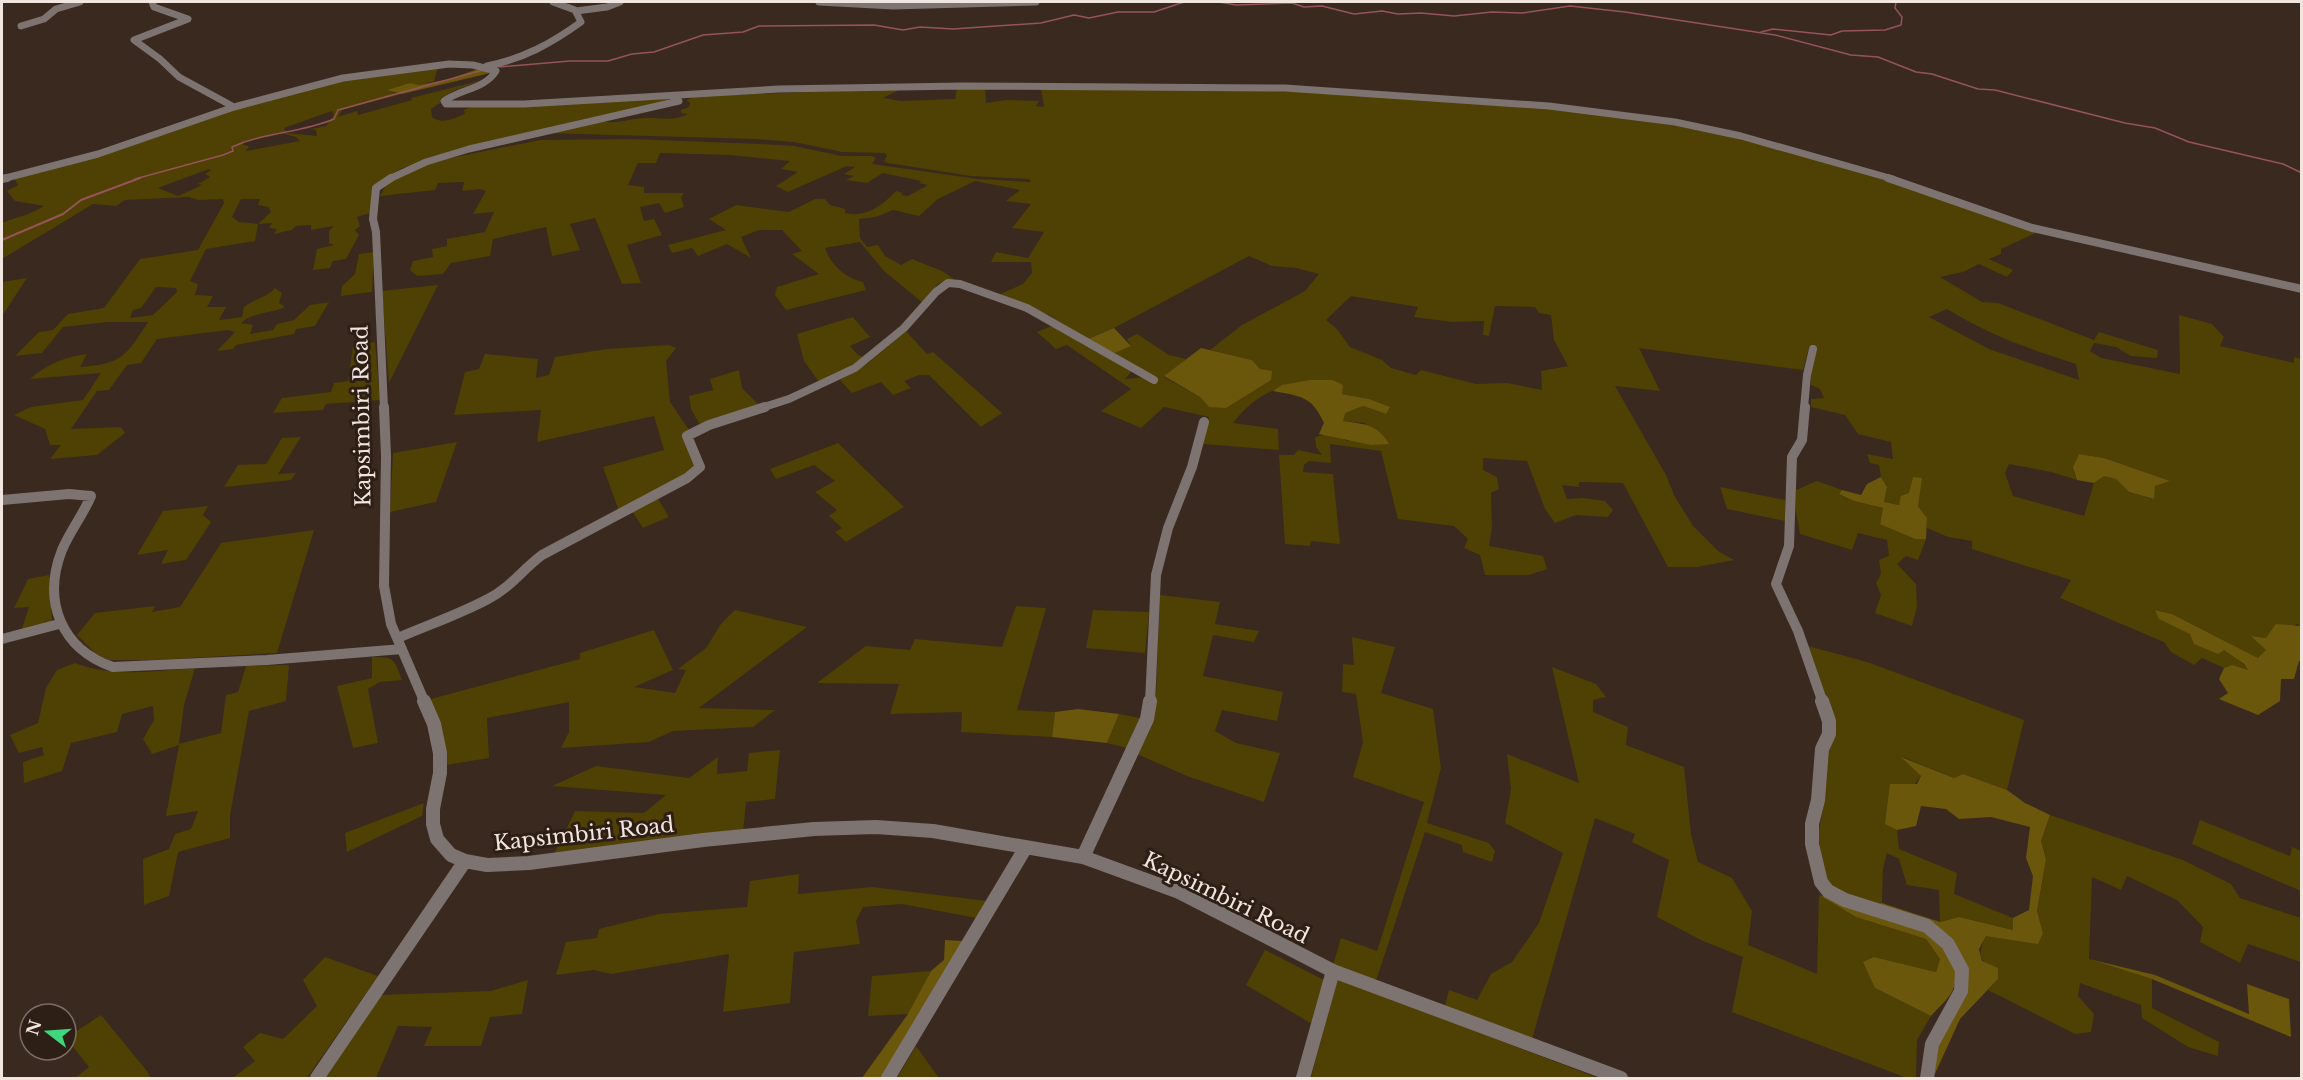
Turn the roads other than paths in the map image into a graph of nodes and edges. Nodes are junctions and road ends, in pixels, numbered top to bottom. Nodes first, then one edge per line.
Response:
1 (80, 2) edge
2 (152, 2) edge
3 (554, 2) edge
4 (620, 2) edge
5 (819, 2) edge
6 (1036, 2) edge
7 (576, 11) junction
8 (21, 26) dead end
9 (488, 68) junction
10 (693, 94) junction
11 (234, 107) junction
12 (2, 179) edge
13 (2301, 289) edge
14 (1813, 350) dead end
15 (1154, 380) dead end
16 (1204, 422) dead end
17 (2, 500) edge
18 (59, 624) junction
19 (2, 639) edge
20 (400, 644) junction
21 (1026, 847) junction
22 (1083, 857) junction
23 (465, 861) junction
24 (1333, 971) junction
25 (317, 1078) edge
26 (888, 1078) edge
27 (1303, 1078) edge
28 (1621, 1078) edge
29 (1927, 1078) edge

1 - 8 street
2 - 11 street
3 - 7 street
4 - 7 street
5 - 6 street
7 - 9 street
9 - 10 street
9 - 11 street
10 - 13 street
10 - 20 street, Kapsimbiri Road
11 - 12 street
14 - 29 street
15 - 20 street
16 - 22 street
17 - 18 street
18 - 19 street
18 - 20 street
20 - 23 street, Kapsimbiri Road
21 - 22 street, Kapsimbiri Road
21 - 23 street, Kapsimbiri Road
21 - 26 street
22 - 24 street, Kapsimbiri Road
23 - 25 street
24 - 27 street
24 - 28 street, Kapsimbiri Road

